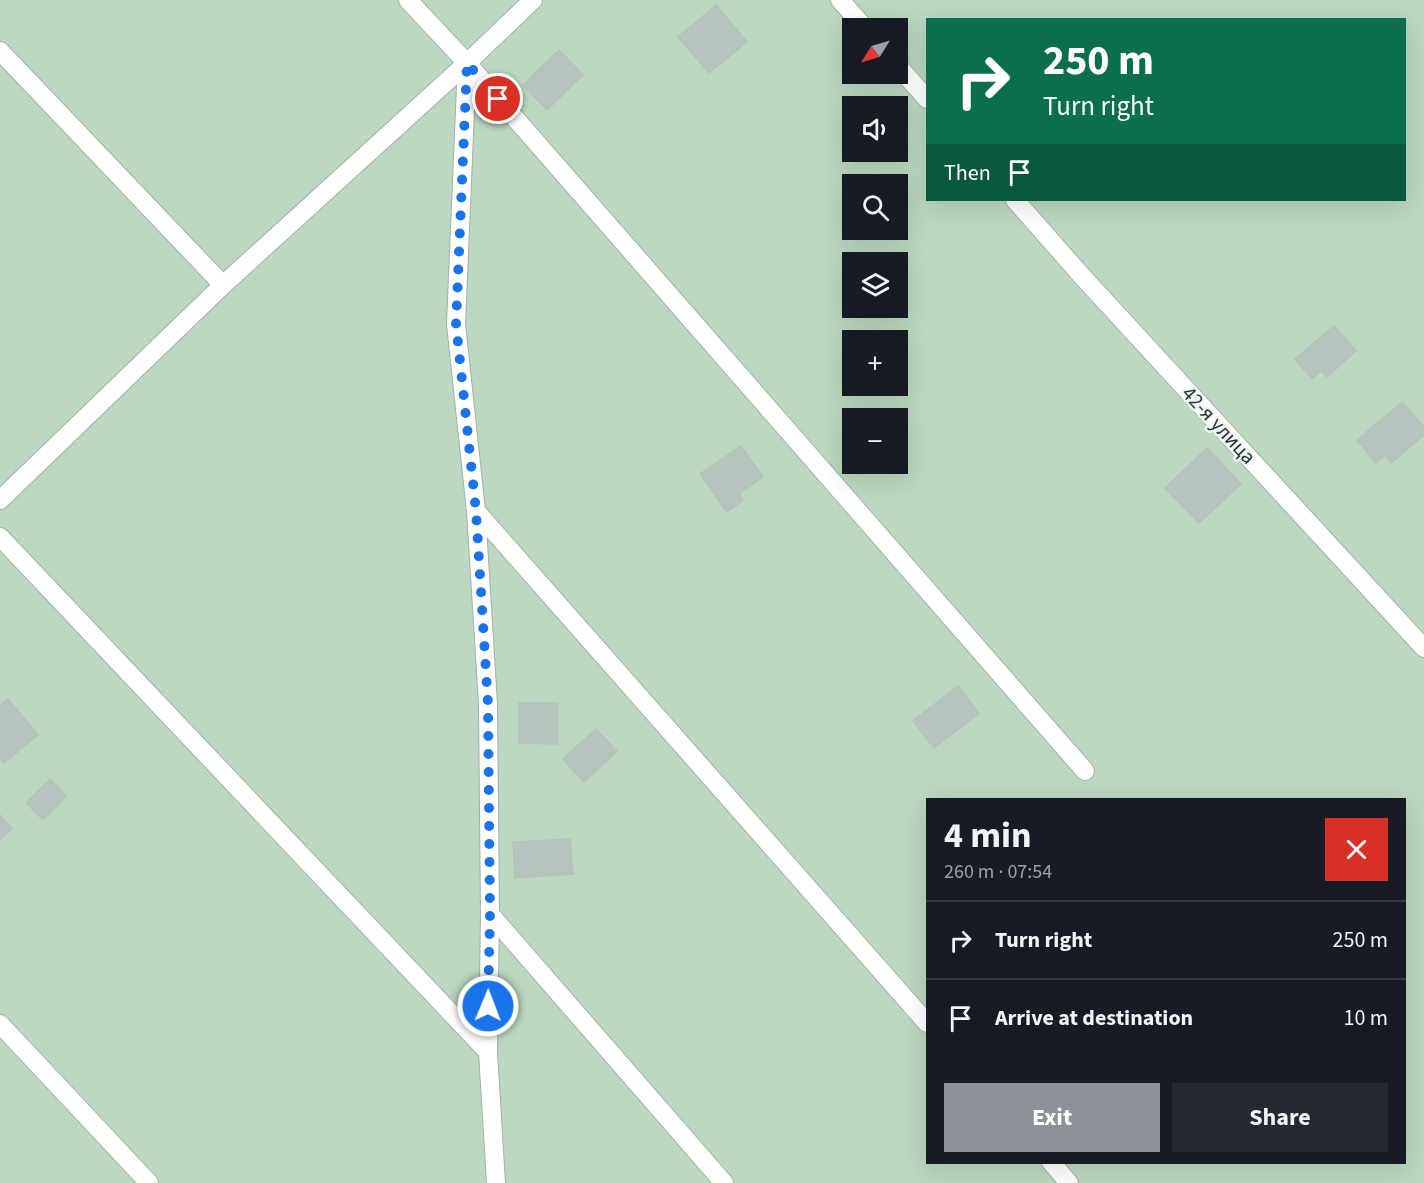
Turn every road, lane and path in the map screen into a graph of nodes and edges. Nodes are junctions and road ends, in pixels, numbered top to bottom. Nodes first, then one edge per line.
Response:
1 (408, 0) edge
2 (533, 0) edge
3 (840, 0) edge
4 (856, 18) edge
5 (0, 51) edge
6 (467, 63) junction
7 (908, 77) edge
8 (926, 98) edge
9 (1016, 201) edge
10 (223, 285) junction
11 (0, 500) edge
12 (476, 511) junction
13 (0, 537) edge
14 (1424, 648) edge
15 (1085, 771) dead end
16 (490, 914) junction
17 (926, 1022) edge
18 (0, 1024) edge
19 (488, 1052) junction
20 (1053, 1164) edge
21 (149, 1183) edge
22 (496, 1183) edge
23 (724, 1183) edge
24 (1069, 1183) edge

1 - 6 street
2 - 6 street
3 - 4 street
5 - 10 street
6 - 10 street
6 - 12 street
6 - 15 street
7 - 8 street
9 - 14 street, 42-я улица
10 - 11 street
12 - 16 street
12 - 17 street
13 - 19 street
16 - 19 street
16 - 23 street
18 - 21 street
19 - 22 street
20 - 24 street

